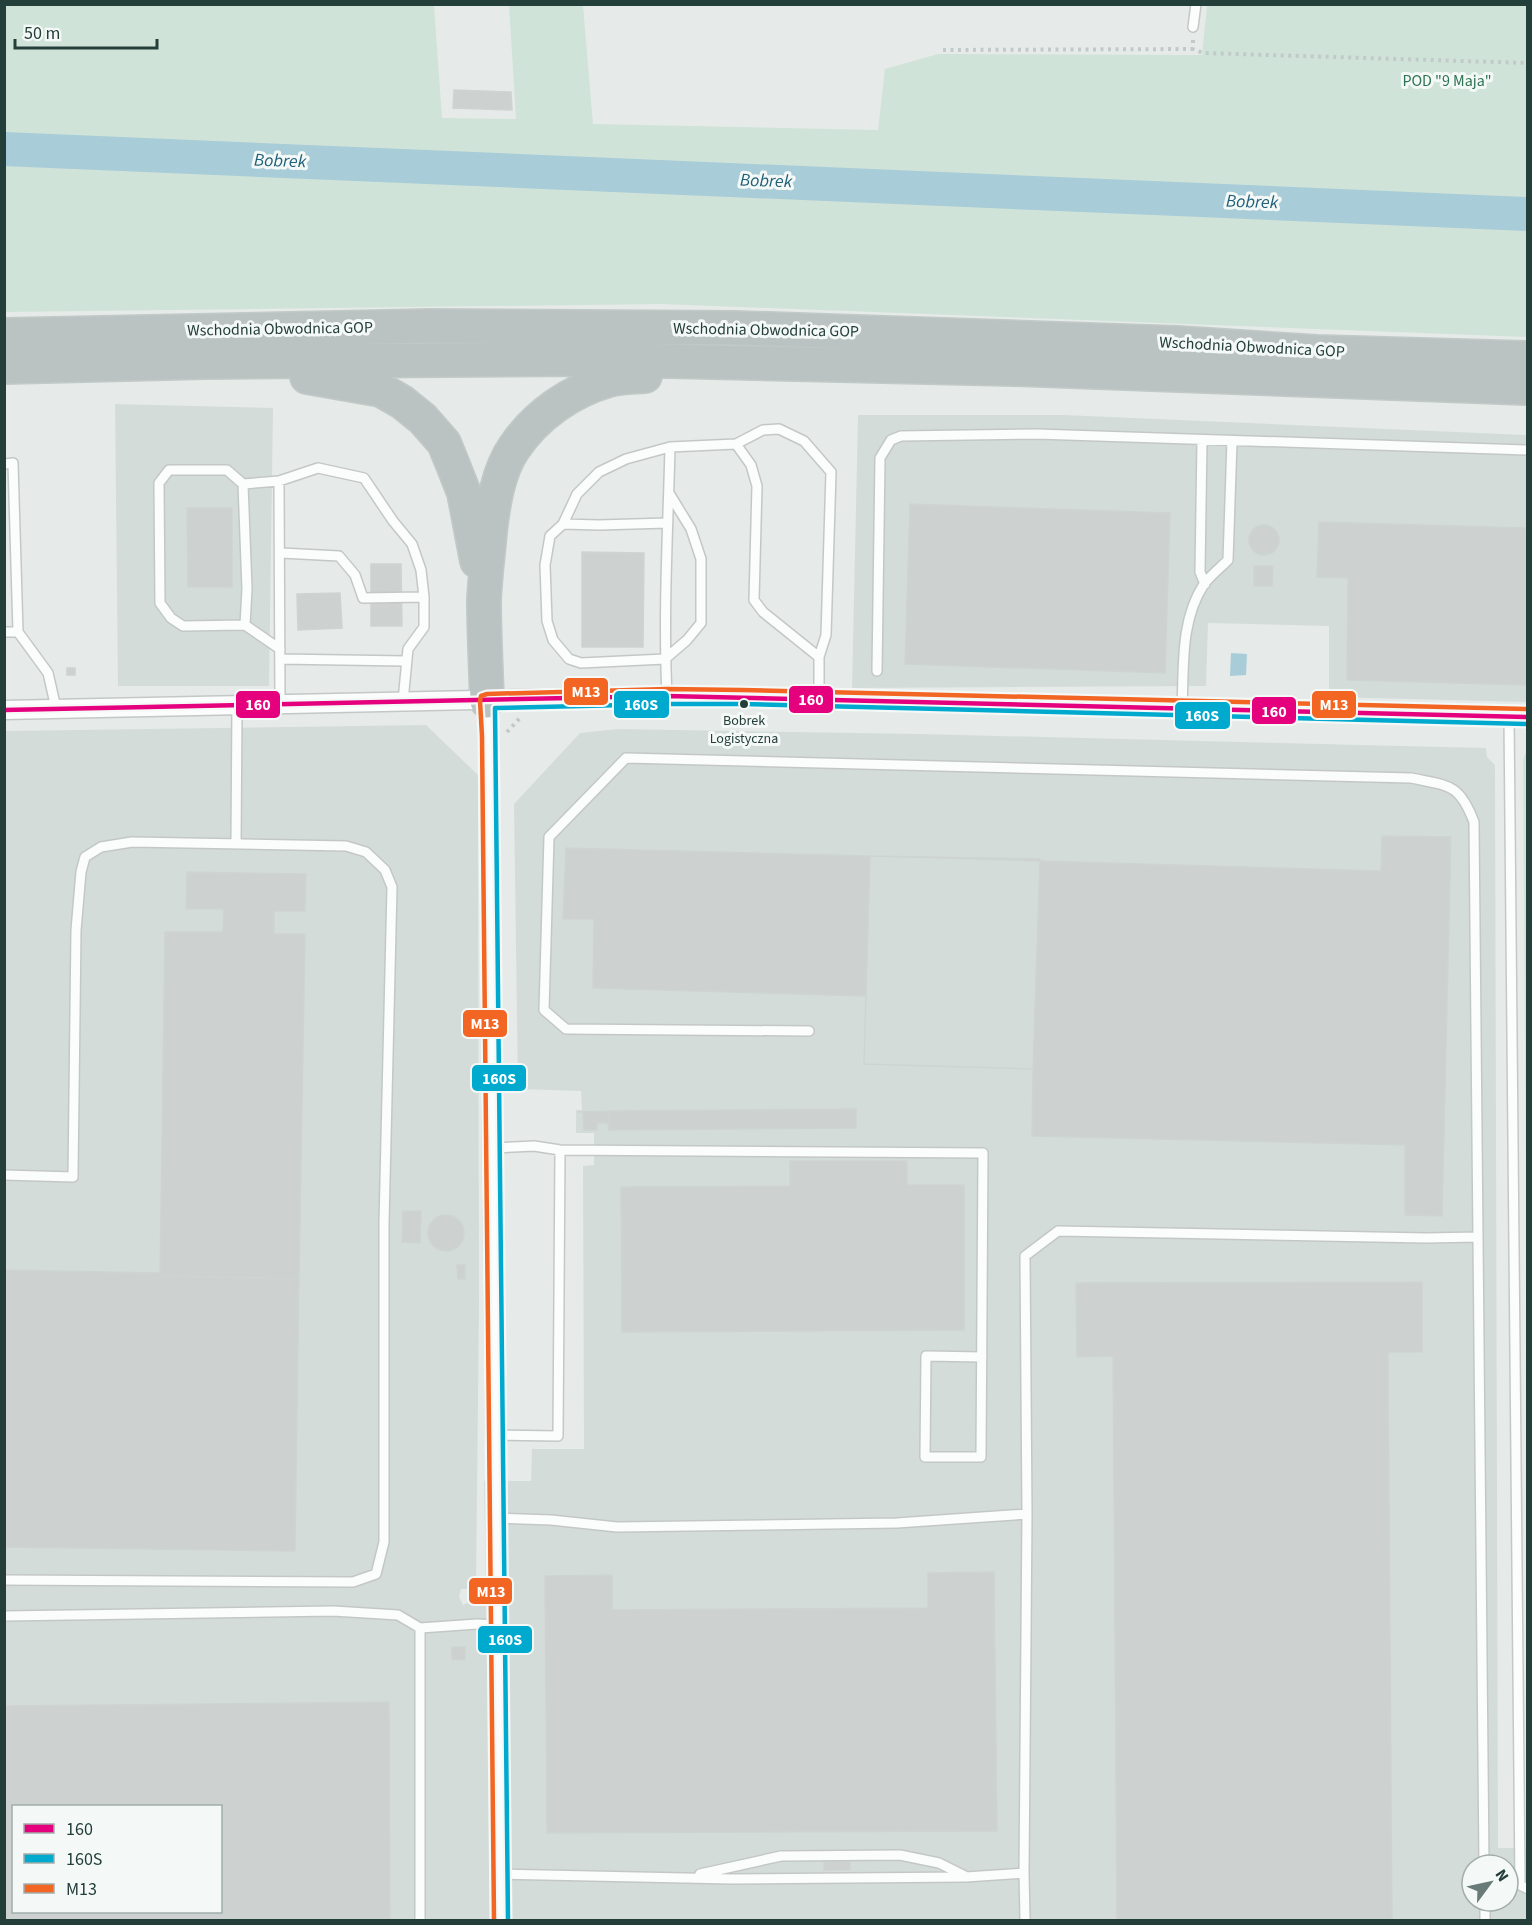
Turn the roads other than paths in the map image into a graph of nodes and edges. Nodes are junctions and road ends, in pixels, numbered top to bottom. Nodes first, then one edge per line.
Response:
1 (1196, 4) edge
2 (1193, 27) road end
3 (4, 335) edge
4 (1527, 358) edge
5 (206, 362) junction
6 (784, 363) junction
7 (4, 367) edge
8 (1527, 388) edge
9 (1202, 440) junction
10 (1232, 441) junction
11 (736, 444) junction
12 (670, 447) junction
13 (1527, 450) edge
14 (4, 464) edge
15 (279, 481) junction
16 (243, 484) junction
17 (669, 494) junction
18 (667, 523) junction
19 (563, 524) junction
20 (280, 553) junction
21 (1205, 584) junction
22 (424, 597) junction
23 (484, 598) junction
24 (245, 625) junction
25 (4, 632) edge
26 (18, 632) junction
27 (280, 654) junction
28 (819, 657) junction
29 (665, 659) junction
30 (405, 661) junction
31 (877, 671) dead end
32 (668, 696) junction
33 (819, 700) junction
34 (404, 701) junction
35 (487, 701) junction
36 (237, 705) junction
37 (280, 705) junction
38 (56, 708) junction
39 (1182, 708) junction
40 (4, 710) edge
41 (1509, 716) junction
42 (1527, 717) edge
43 (236, 844) junction
44 (809, 1031) dead end
45 (492, 1148) junction
46 (560, 1150) junction
47 (4, 1175) edge
48 (1478, 1236) junction
49 (982, 1357) junction
50 (495, 1435) junction
51 (1027, 1514) junction
52 (496, 1518) junction
53 (4, 1580) edge
54 (4, 1616) edge
55 (498, 1625) junction
56 (420, 1628) junction
57 (1484, 1853) edge
58 (1024, 1873) junction
59 (500, 1874) junction
60 (686, 1877) junction
61 (966, 1877) junction
62 (1527, 1889) edge
63 (420, 1920) edge
64 (501, 1920) edge
65 (1025, 1920) edge

1 - 2 lane
3 - 4 highway, Wschodnia Obwodnica GOP
5 - 6 highway, Wschodnia Obwodnica GOP
5 - 7 highway, Wschodnia Obwodnica GOP
5 - 23 highway
6 - 8 highway, Wschodnia Obwodnica GOP
6 - 23 highway
9 - 10 lane
9 - 21 lane
9 - 31 lane
10 - 13 lane
10 - 21 lane
11 - 12 lane
11 - 28 lane
11 - 28 lane
12 - 17 lane
12 - 19 lane
14 - 26 lane
15 - 16 lane
15 - 20 lane
15 - 22 lane
16 - 24 lane
16 - 24 lane
17 - 18 lane
17 - 29 lane
18 - 19 lane
18 - 29 lane
19 - 29 lane
20 - 22 lane
20 - 27 lane
21 - 39 lane
22 - 30 lane
23 - 35 highway
24 - 27 lane
25 - 26 lane
26 - 38 lane
27 - 30 lane
27 - 37 lane
28 - 33 lane
29 - 32 lane
30 - 34 lane
32 - 33 street
32 - 35 street
33 - 39 street
34 - 35 street
34 - 37 street
35 - 45 street
36 - 37 street
36 - 38 street
36 - 43 lane
38 - 40 street
39 - 41 street
41 - 42 street
41 - 62 lane
43 - 47 lane
43 - 53 lane
44 - 48 lane
45 - 46 lane
45 - 50 street
46 - 49 lane
46 - 50 lane
48 - 51 lane
48 - 57 lane
49 - 49 lane
50 - 52 street
51 - 52 lane
51 - 58 lane
52 - 55 street
54 - 56 lane
55 - 56 lane
55 - 59 street
56 - 63 lane
58 - 61 lane
58 - 65 lane
59 - 60 lane
59 - 64 street
60 - 61 lane
60 - 61 lane

